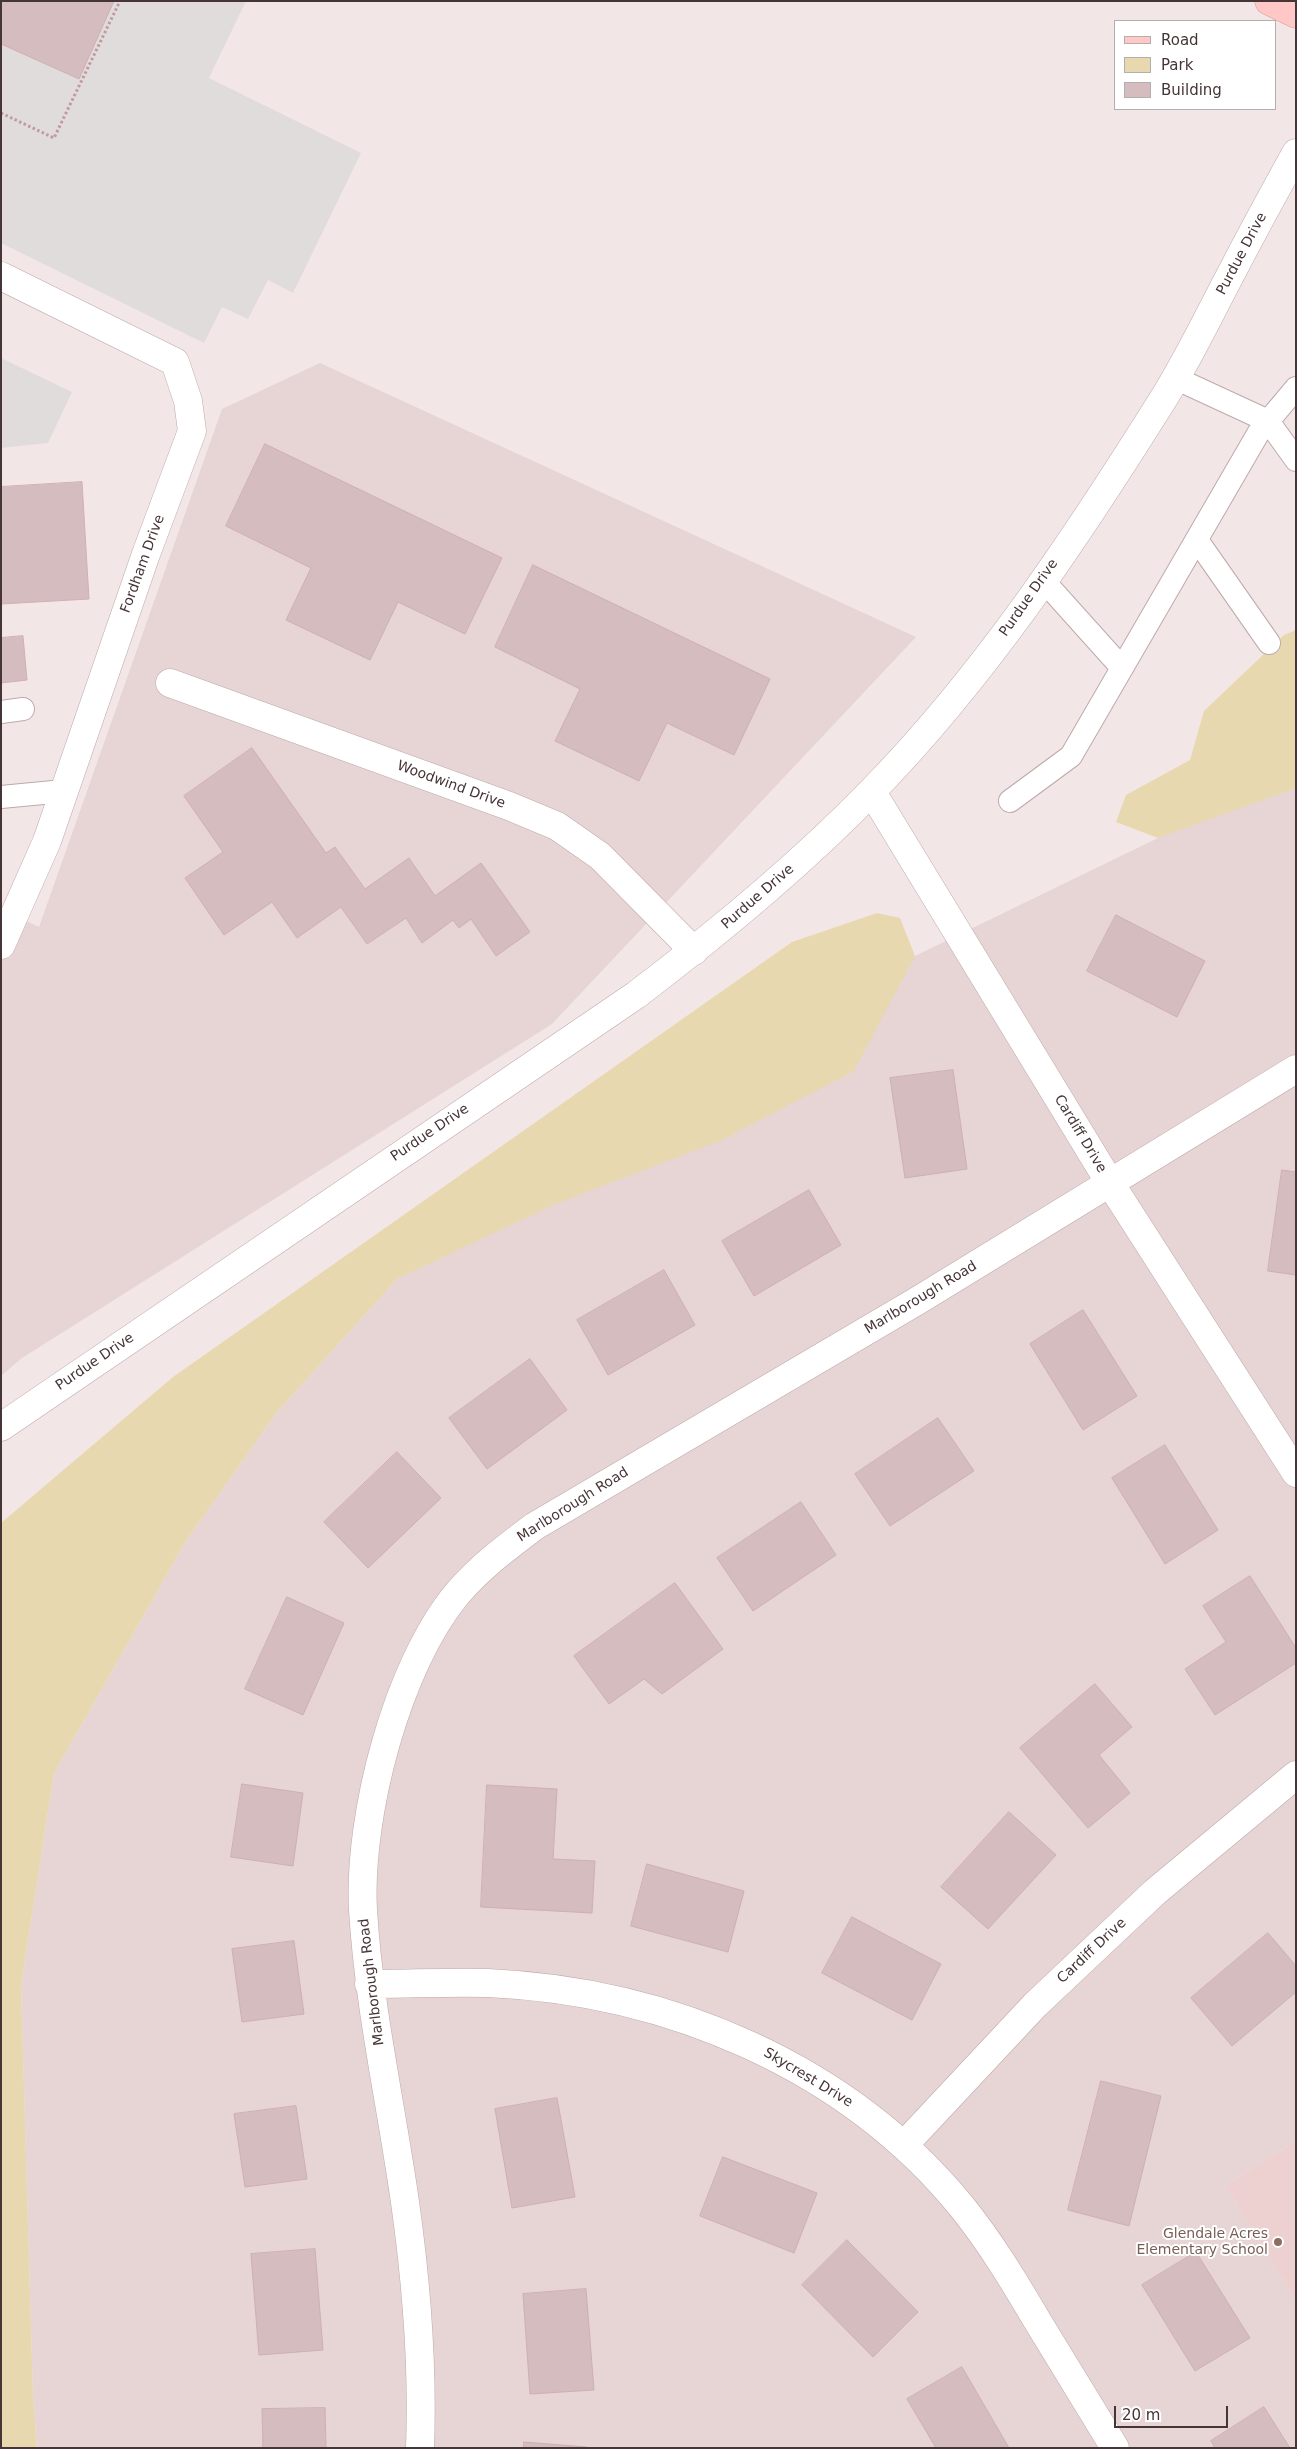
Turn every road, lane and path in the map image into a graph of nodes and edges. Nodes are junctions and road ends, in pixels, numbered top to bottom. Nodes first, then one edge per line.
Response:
1 (120, 1) edge
2 (1270, 1) edge
3 (1296, 14) edge
4 (1, 112) edge
5 (1296, 153) edge
6 (1, 276) edge
7 (1175, 378) junction
8 (1296, 388) edge
9 (1268, 421) junction
10 (1296, 460) edge
11 (1196, 540) junction
12 (1043, 580) junction
13 (1269, 643) dead end
14 (1122, 668) junction
15 (170, 683) dead end
16 (23, 709) dead end
17 (1, 712) edge
18 (64, 791) junction
19 (872, 792) junction
20 (1, 797) edge
21 (1010, 802) dead end
22 (1, 945) edge
23 (694, 951) junction
24 (1296, 1069) edge
25 (1110, 1183) junction
26 (1, 1427) edge
27 (1296, 1473) edge
28 (1296, 1775) edge
29 (369, 1984) junction
30 (904, 2145) junction
31 (420, 2448) edge
32 (1115, 2448) edge

1 - 4 path
2 - 3 main road
5 - 7 street, Purdue Drive
6 - 18 street, Fordham Drive
7 - 9 lane
7 - 12 street, Purdue Drive
8 - 9 lane
9 - 10 lane
9 - 11 lane
11 - 13 lane
11 - 14 lane
12 - 14 lane
12 - 19 street, Purdue Drive
14 - 21 lane
15 - 23 street, Woodwind Drive
16 - 17 lane
18 - 20 lane
18 - 22 street, Fordham Drive
19 - 23 street, Purdue Drive
19 - 25 street, Cardiff Drive
23 - 26 street, Purdue Drive
24 - 25 street, Marlborough Road
25 - 27 street, Cardiff Drive
25 - 29 street, Marlborough Road
28 - 30 street, Cardiff Drive
29 - 30 street, Skycrest Drive
29 - 31 street, Marlborough Road
30 - 32 street, Skycrest Drive

